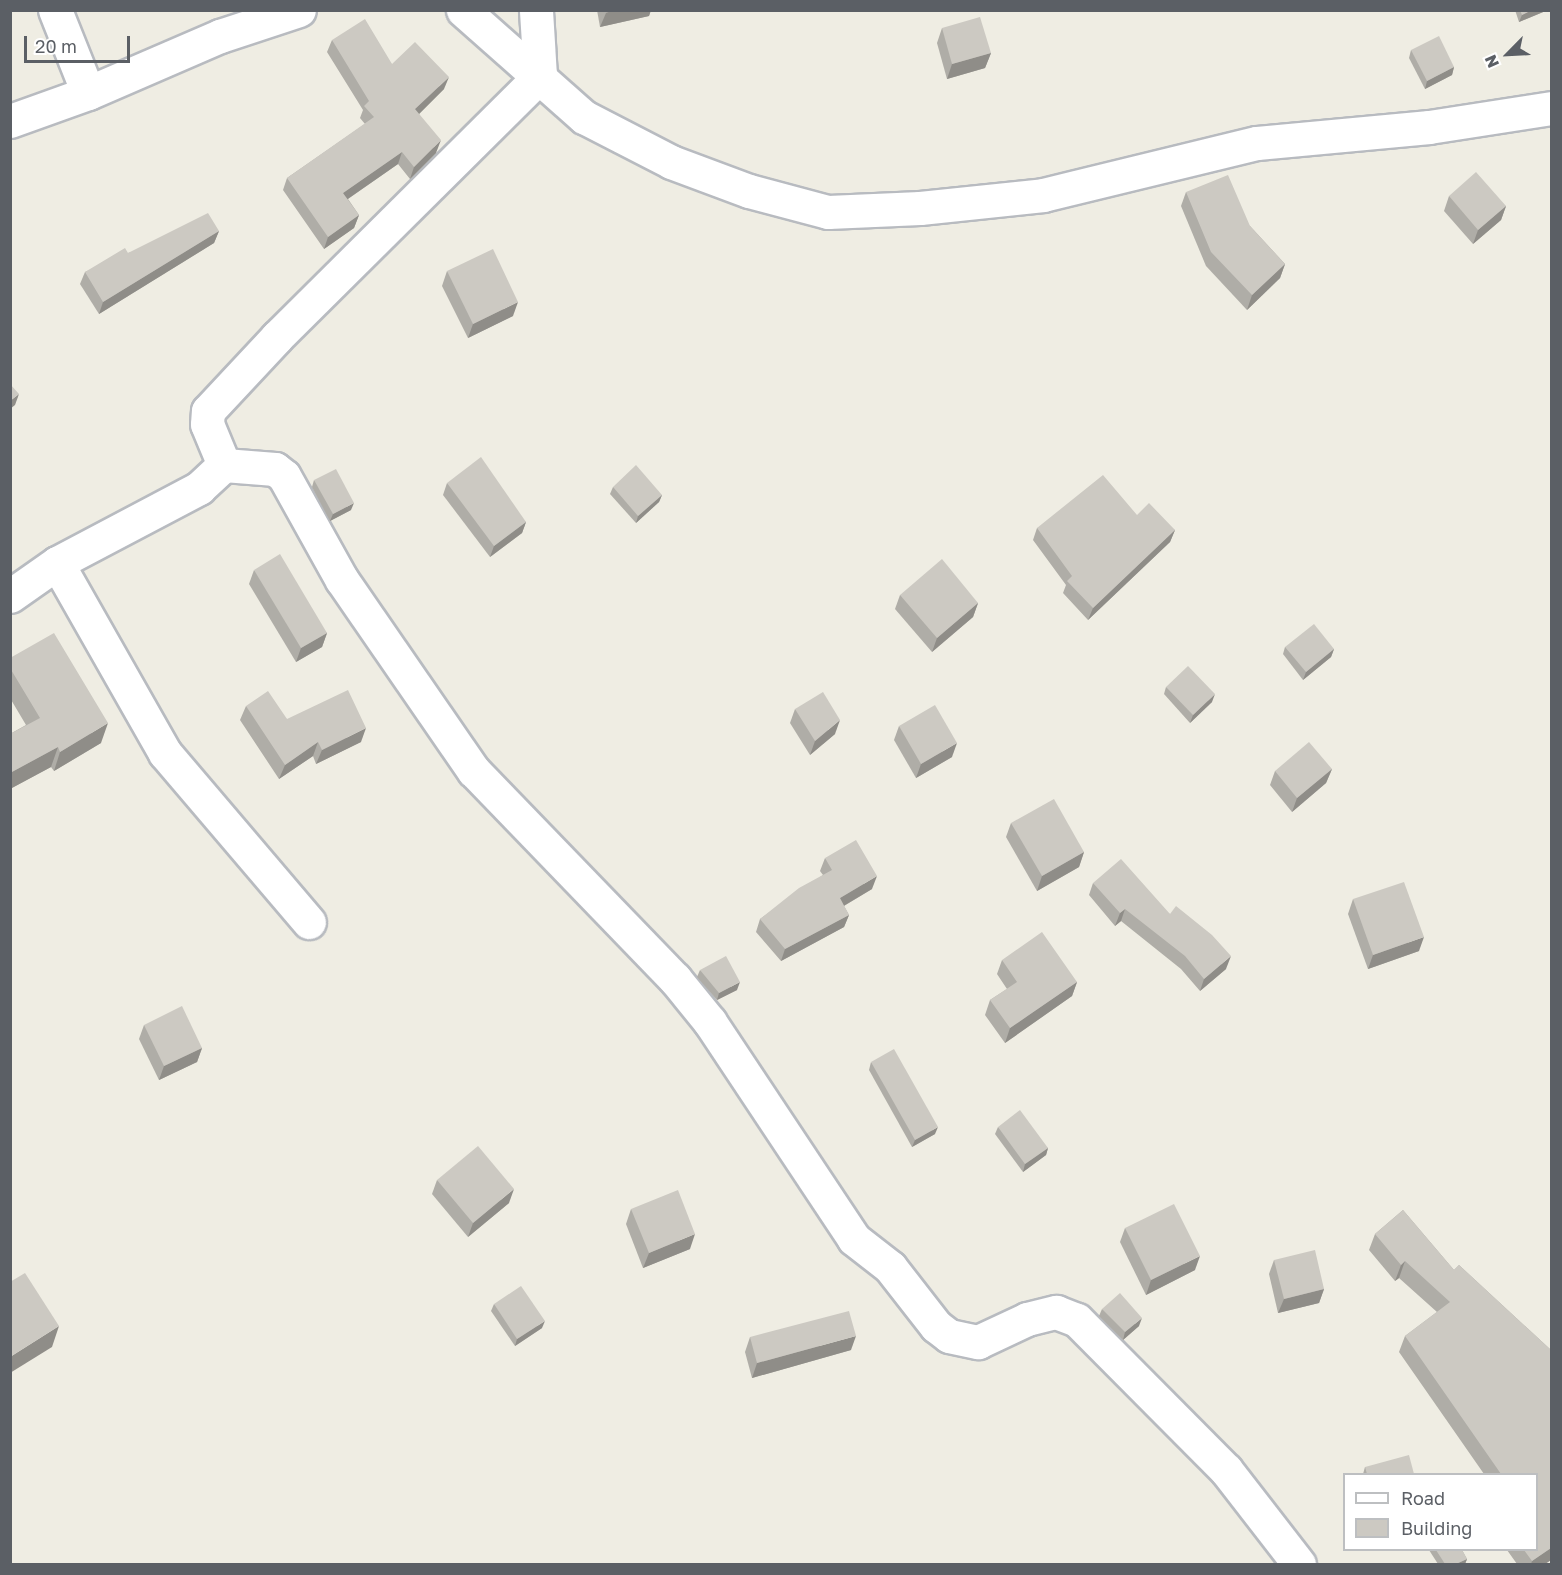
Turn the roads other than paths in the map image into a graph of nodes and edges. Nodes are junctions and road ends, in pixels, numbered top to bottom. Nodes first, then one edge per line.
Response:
1 (55, 10) edge
2 (299, 10) edge
3 (463, 10) edge
4 (536, 10) edge
5 (540, 76) junction
6 (88, 93) junction
7 (1551, 108) edge
8 (10, 122) edge
9 (224, 465) junction
10 (57, 563) junction
11 (10, 596) edge
12 (309, 922) dead end
13 (1299, 1564) edge

1 - 6 street
2 - 6 street
3 - 5 street
4 - 5 street
5 - 7 street
5 - 9 street
6 - 8 street
9 - 10 street
9 - 13 street
10 - 11 street
10 - 12 street

